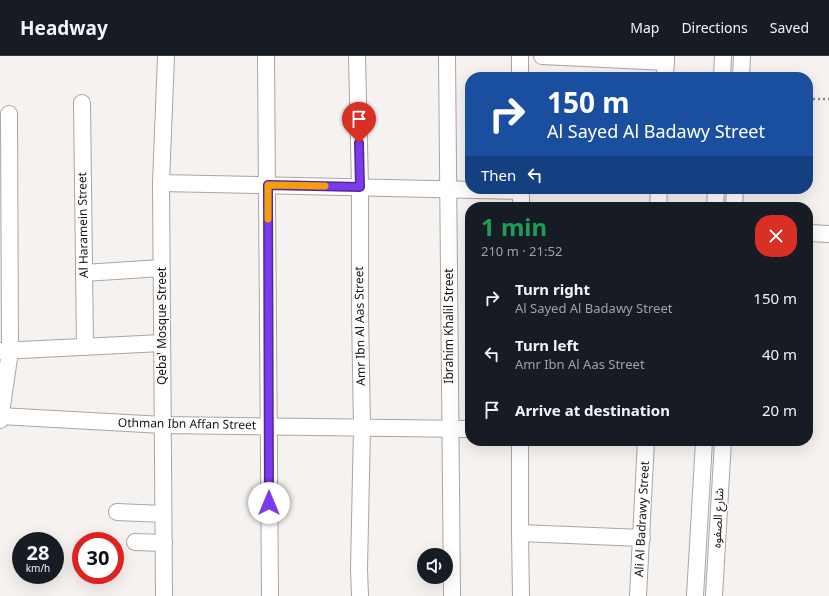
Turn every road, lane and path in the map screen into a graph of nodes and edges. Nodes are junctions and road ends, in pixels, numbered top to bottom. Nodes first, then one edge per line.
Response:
1 (166, 56) edge
2 (266, 56) edge
3 (357, 56) edge
4 (447, 56) edge
5 (520, 56) edge
6 (542, 56) edge
7 (723, 56) edge
8 (742, 56) edge
9 (666, 65) edge
10 (520, 72) edge
11 (722, 72) edge
12 (741, 72) edge
13 (813, 99) edge
14 (829, 99) edge
15 (82, 103) dead end
16 (9, 114) dead end
17 (161, 183) junction
18 (268, 185) junction
19 (360, 187) junction
20 (449, 189) junction
21 (465, 189) edge
22 (813, 233) edge
23 (829, 234) edge
24 (161, 268) junction
25 (84, 273) junction
26 (162, 343) junction
27 (85, 347) junction
28 (5, 351) edge
29 (0, 416) edge
30 (0, 420) edge
31 (163, 425) junction
32 (269, 426) junction
33 (362, 427) junction
34 (450, 429) junction
35 (465, 429) edge
36 (520, 446) edge
37 (646, 446) edge
38 (704, 446) edge
39 (723, 446) edge
40 (117, 512) dead end
41 (163, 514) junction
42 (520, 533) junction
43 (642, 538) junction
44 (135, 542) dead end
45 (164, 543) junction
46 (164, 596) edge
47 (270, 596) edge
48 (360, 596) edge
49 (452, 596) edge
50 (521, 596) edge
51 (638, 596) edge
52 (695, 596) edge
53 (714, 596) edge

1 - 17 street, Qeba' Mosque Street
2 - 18 street
3 - 19 street, Amr Ibn Al Aas Street
4 - 20 street, Ibrahim Khalil Street
5 - 10 street
6 - 9 street
7 - 11 street
8 - 12 street
13 - 14 path
15 - 25 street, Al Haramein Street
16 - 28 street
17 - 18 street
17 - 24 street, Qeba' Mosque Street
18 - 19 street
18 - 32 street
19 - 20 street
19 - 33 street, Amr Ibn Al Aas Street
20 - 21 street
20 - 34 street, Ibrahim Khalil Street
22 - 23 street
24 - 25 street
24 - 26 street, Qeba' Mosque Street
25 - 27 street, Al Haramein Street
26 - 27 street
26 - 31 street, Qeba' Mosque Street
27 - 28 street
28 - 29 street
29 - 30 street
29 - 31 street, Othman Ibn Affan Street
31 - 32 street, Othman Ibn Affan Street
31 - 41 street, Qeba' Mosque Street
32 - 33 street, Othman Ibn Affan Street
32 - 47 street
33 - 34 street, Othman Ibn Affan Street
33 - 48 street, Amr Ibn Al Aas Street
34 - 35 street, Othman Ibn Affan Street
34 - 49 street, Ibrahim Khalil Street
36 - 42 street
37 - 43 street, Ali Al Badrawy Street
38 - 52 street, شارع الصفوه
39 - 53 street, شارع الصفوه
40 - 41 street
41 - 45 street, Qeba' Mosque Street
42 - 43 street
42 - 50 street
43 - 51 street, Ali Al Badrawy Street
44 - 45 street
45 - 46 street, Qeba' Mosque Street

